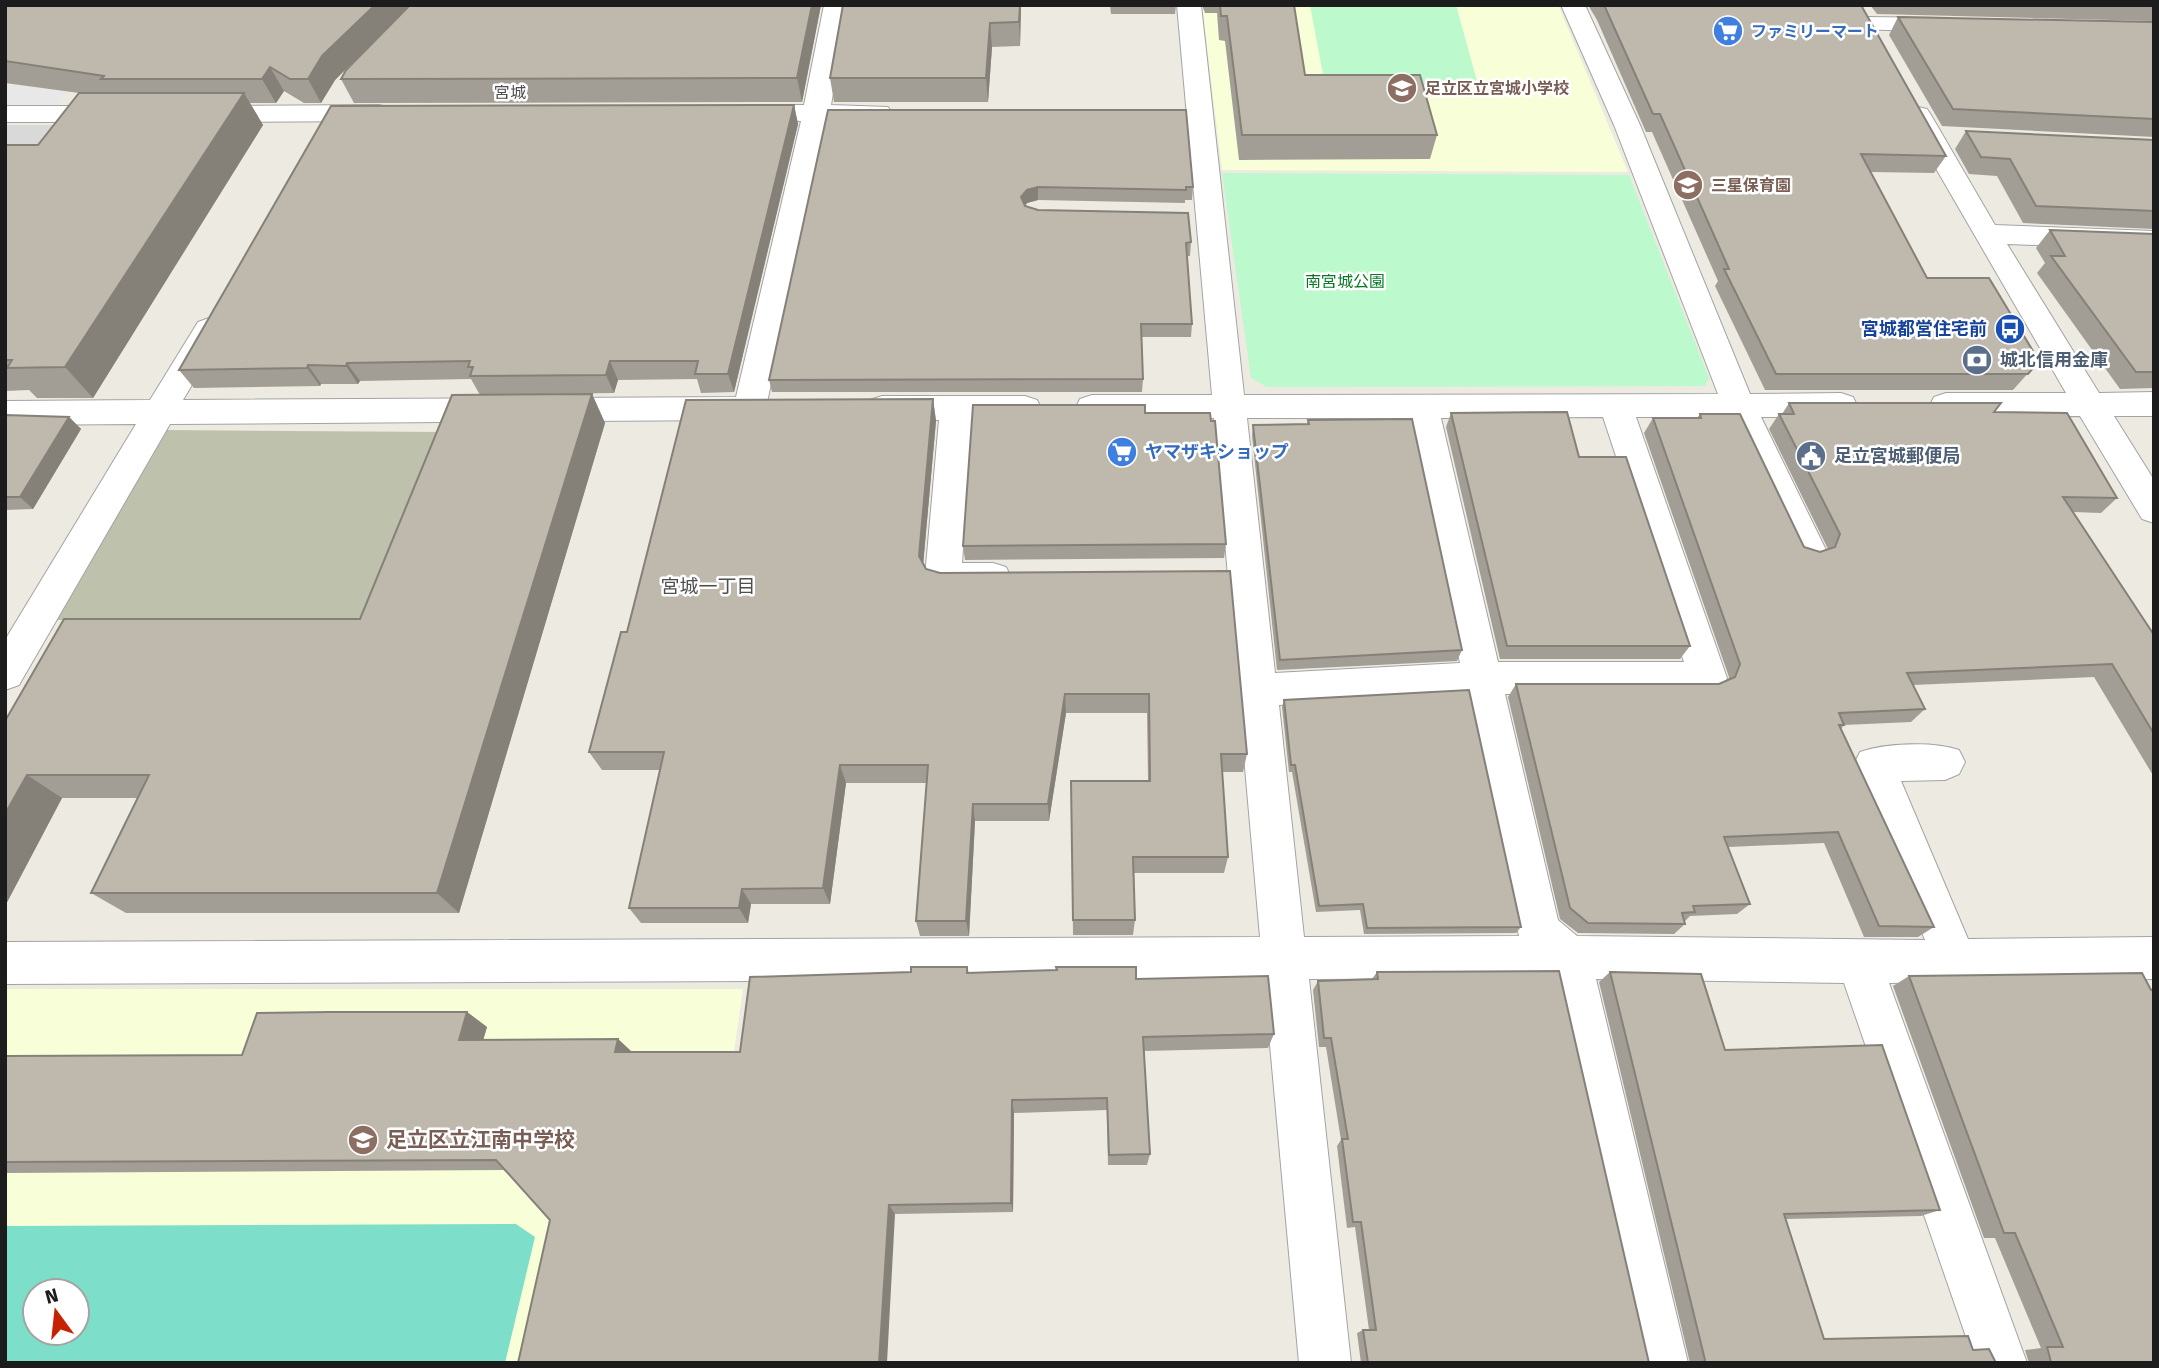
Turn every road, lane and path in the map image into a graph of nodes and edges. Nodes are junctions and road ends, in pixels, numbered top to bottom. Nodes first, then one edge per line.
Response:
1 (836, 5) edge
2 (1189, 5) edge
3 (1573, 5) edge
4 (1868, 25) edge
5 (1963, 26) edge
6 (1905, 92) edge
7 (401, 113) edge
8 (719, 113) edge
9 (816, 113) junction
10 (898, 113) edge
11 (5, 114) edge
12 (141, 114) edge
13 (182, 114) edge
14 (1986, 234) junction
15 (2154, 240) edge
16 (222, 305) edge
17 (2154, 404) edge
18 (1739, 405) junction
19 (1875, 405) edge
20 (1915, 405) edge
21 (2092, 405) junction
22 (1422, 406) junction
23 (1616, 406) junction
24 (1230, 407) junction
25 (846, 408) edge
26 (956, 408) junction
27 (5, 413) edge
28 (161, 413) junction
29 (2154, 510) edge
30 (1808, 550) edge
31 (1026, 577) edge
32 (5, 674) edge
33 (1482, 678) junction
34 (1256, 690) junction
35 (1945, 762) dead end
36 (1569, 957) junction
37 (2154, 958) edge
38 (1283, 960) junction
39 (1955, 960) junction
40 (1859, 961) junction
41 (5, 963) edge
42 (1325, 1363) edge
43 (1662, 1363) edge
44 (2001, 1363) edge

1 - 9 street
2 - 24 street
3 - 18 street
4 - 5 street
6 - 14 street
7 - 13 street
8 - 9 street
9 - 10 street
9 - 28 street
11 - 12 street
14 - 15 street
14 - 21 street
16 - 28 street
17 - 21 street
18 - 19 street
18 - 23 street
18 - 30 street
20 - 21 street
21 - 29 street
22 - 23 street
22 - 24 street
22 - 33 street
23 - 33 street
24 - 26 street
24 - 34 street
25 - 26 street
26 - 31 street
27 - 28 street
28 - 32 street
33 - 34 street
33 - 36 street
34 - 38 street
35 - 39 street
36 - 38 street
36 - 40 street
36 - 43 street
37 - 39 street
38 - 41 street
38 - 42 street
39 - 40 street
40 - 44 street

